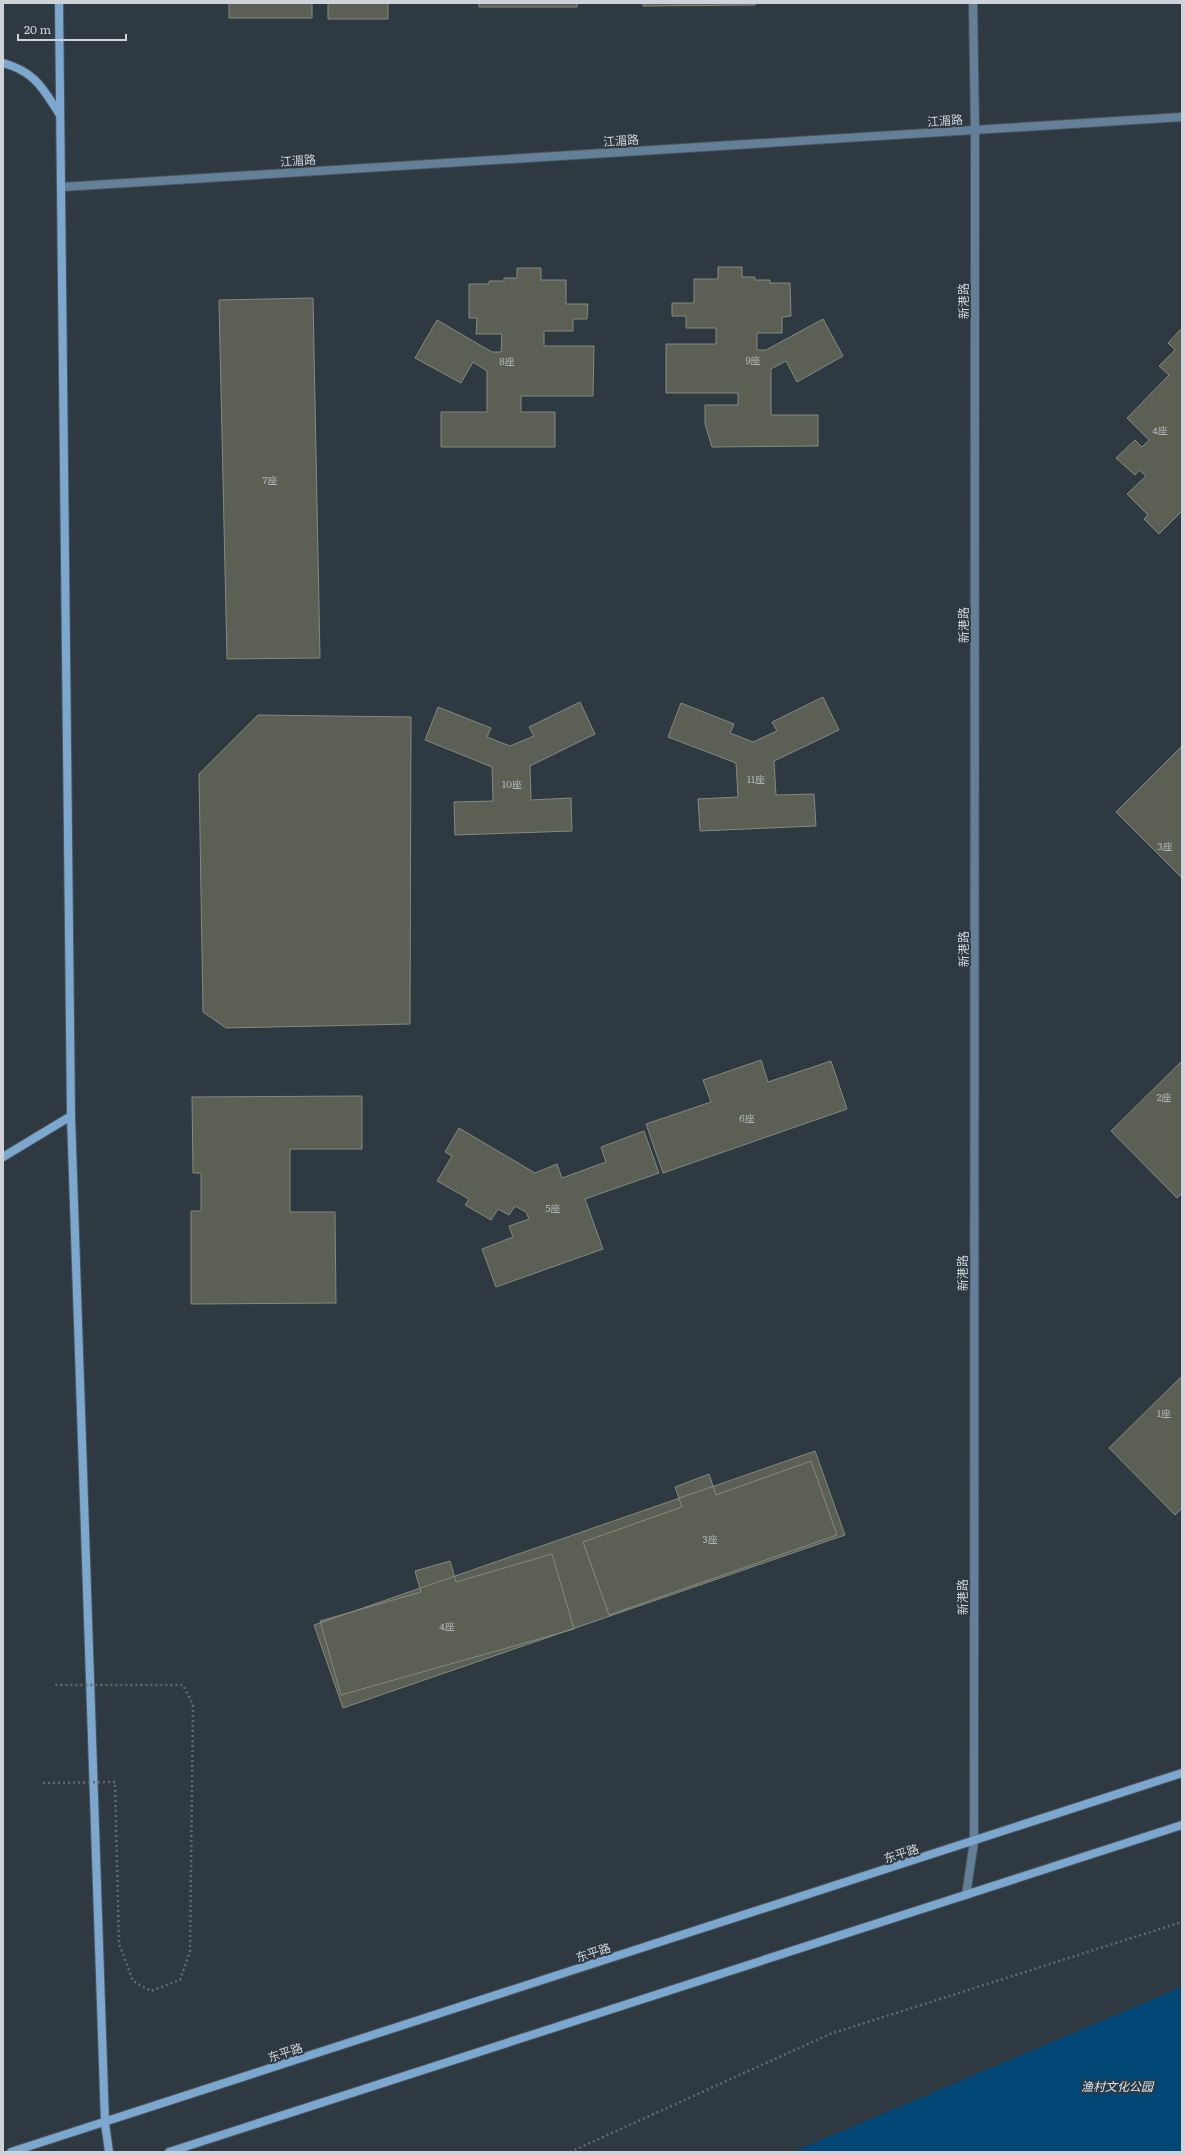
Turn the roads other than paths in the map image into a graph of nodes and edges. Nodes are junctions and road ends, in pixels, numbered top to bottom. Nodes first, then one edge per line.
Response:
1 (59, 3) edge
2 (973, 3) edge
3 (3, 63) edge
4 (61, 116) junction
5 (1182, 117) edge
6 (975, 130) junction
7 (62, 187) junction
8 (71, 1116) junction
9 (3, 1157) edge
10 (1182, 1773) edge
11 (1182, 1825) edge
12 (974, 1842) junction
13 (966, 1895) junction
14 (105, 2123) junction
15 (11, 2152) edge
16 (109, 2152) edge
17 (169, 2152) edge

1 - 4 main road
2 - 6 street, 新港路
3 - 4 main road
4 - 7 main road
5 - 6 street, 江湄路
6 - 7 street, 江湄路
6 - 12 street, 新港路
7 - 8 main road
8 - 9 main road
8 - 14 main road
10 - 12 main road, 东平路
11 - 13 main road
12 - 13 street, 新港路
12 - 14 main road, 东平路
13 - 17 main road
14 - 15 main road, 东平路
14 - 16 main road

